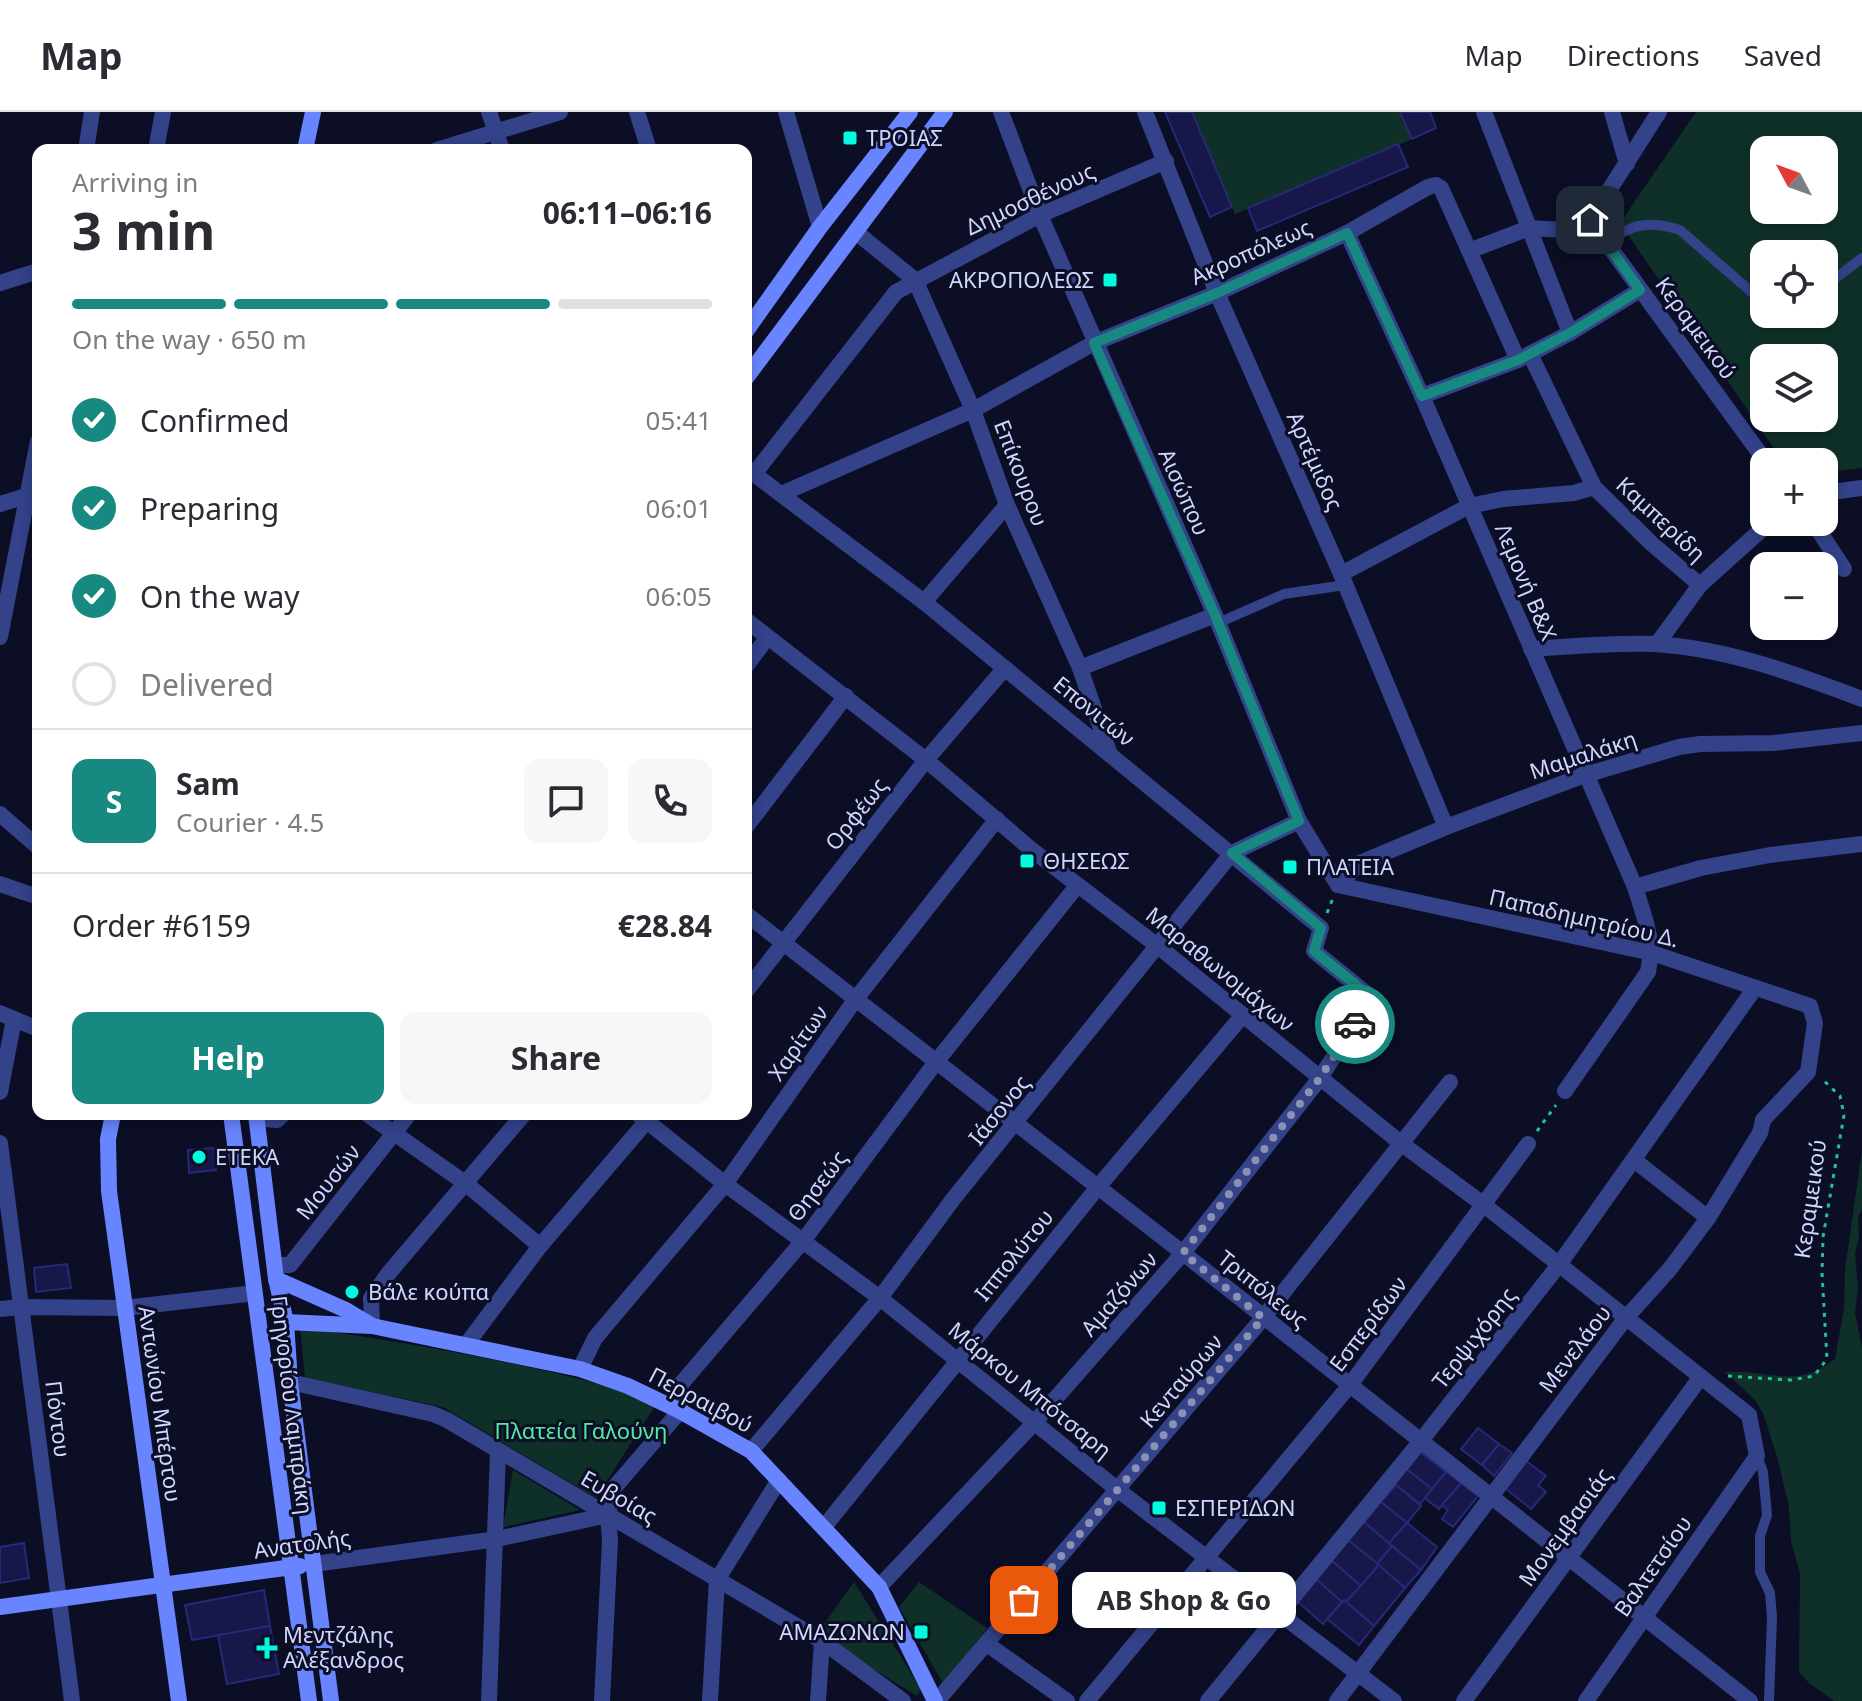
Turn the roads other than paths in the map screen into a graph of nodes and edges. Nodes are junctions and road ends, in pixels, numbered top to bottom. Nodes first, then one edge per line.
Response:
1 (92, 112) edge
2 (163, 112) edge
3 (313, 112) edge
4 (489, 112) edge
5 (560, 112) edge
6 (637, 112) edge
7 (786, 112) edge
8 (910, 112) edge
9 (945, 112) edge
10 (1001, 112) edge
11 (1145, 112) edge
12 (1484, 112) edge
13 (1612, 112) edge
14 (1659, 112) edge
15 (496, 132) junction
16 (87, 144) edge
17 (157, 144) edge
18 (306, 144) edge
19 (457, 144) edge
20 (500, 144) edge
21 (647, 144) edge
22 (1166, 161) junction
23 (1627, 164) junction
24 (1040, 215) junction
25 (1590, 220) junction
26 (820, 227) junction
27 (1529, 228) junction
28 (857, 233) junction
29 (1347, 233) junction
30 (1605, 242) junction
31 (1469, 251) junction
32 (1862, 258) edge
33 (32, 273) edge
34 (1838, 276) edge
35 (915, 280) junction
36 (0, 283) edge
37 (1640, 290) junction
38 (1750, 291) edge
39 (1217, 293) junction
40 (752, 323) edge
41 (1570, 333) junction
42 (1094, 343) junction
43 (1524, 357) junction
44 (752, 370) edge
45 (1422, 396) junction
46 (973, 410) junction
47 (1756, 448) edge
48 (752, 469) edge
49 (752, 472) edge
50 (1594, 487) junction
51 (1862, 488) edge
52 (1838, 491) edge
53 (32, 494) edge
54 (781, 494) junction
55 (32, 498) edge
56 (0, 504) edge
57 (1007, 505) junction
58 (1469, 506) junction
59 (1754, 536) edge
60 (1822, 536) edge
61 (1844, 569) dead end
62 (1343, 579) junction
63 (1700, 585) junction
64 (924, 602) junction
65 (1216, 619) junction
66 (752, 625) edge
67 (0, 637) edge
68 (767, 638) junction
69 (1657, 644) junction
70 (1531, 649) junction
71 (752, 658) edge
72 (1005, 668) junction
73 (1080, 668) junction
74 (846, 696) junction
75 (1862, 699) edge
76 (1862, 733) edge
77 (1109, 752) junction
78 (926, 760) junction
79 (1585, 775) junction
80 (0, 814) edge
81 (752, 819) edge
82 (997, 819) junction
83 (1299, 821) junction
84 (1446, 827) junction
85 (32, 842) edge
86 (1862, 844) edge
87 (1232, 853) junction
88 (0, 884) edge
89 (1338, 885) junction
90 (1077, 886) junction
91 (1635, 887) junction
92 (32, 895) edge
93 (752, 919) edge
94 (783, 942) junction
95 (1159, 947) junction
96 (1652, 953) junction
97 (752, 983) edge
98 (1755, 988) junction
99 (855, 1000) junction
100 (1366, 1009) joint
101 (1243, 1015) junction
102 (7, 1016) edge
103 (32, 1026) edge
104 (936, 1062) junction
105 (1808, 1072) joint
106 (1320, 1078) junction
107 (1450, 1082) dead end
108 (1565, 1091) road end
109 (0, 1092) edge
110 (112, 1120) edge
111 (232, 1120) edge
112 (257, 1120) edge
113 (375, 1120) edge
114 (404, 1120) edge
115 (519, 1120) edge
116 (643, 1120) edge
117 (651, 1120) edge
118 (1016, 1124) junction
119 (393, 1134) junction
120 (0, 1143) edge
121 (1402, 1144) junction
122 (1528, 1144) road end
123 (1634, 1160) junction
124 (465, 1183) junction
125 (725, 1184) junction
126 (1098, 1187) junction
127 (1484, 1205) junction
128 (1708, 1218) junction
129 (803, 1241) junction
130 (540, 1246) junction
131 (1183, 1253) junction
132 (1558, 1266) junction
133 (276, 1272) junction
134 (255, 1293) junction
135 (880, 1298) junction
136 (21, 1307) junction
137 (124, 1308) junction
138 (0, 1309) edge
139 (1263, 1318) junction
140 (1625, 1319) junction
141 (286, 1322) junction
142 (372, 1326) junction
143 (466, 1345) junction
144 (958, 1360) junction
145 (580, 1369) junction
146 (1700, 1378) junction
147 (290, 1382) junction
148 (1350, 1385) junction
149 (680, 1411) junction
150 (1034, 1423) junction
151 (1420, 1442) junction
152 (751, 1451) junction
153 (498, 1452) junction
154 (1757, 1456) junction
155 (779, 1480) junction
156 (1118, 1490) junction
157 (1492, 1495) junction
158 (608, 1515) junction
159 (824, 1527) junction
160 (497, 1539) junction
161 (1206, 1556) junction
162 (1569, 1557) junction
163 (314, 1564) junction
164 (291, 1568) junction
165 (717, 1580) junction
166 (164, 1585) junction
167 (879, 1587) junction
168 (58, 1599) junction
169 (0, 1607) edge
170 (1279, 1614) junction
171 (1645, 1616) junction
172 (822, 1641) junction
173 (987, 1644) junction
174 (1356, 1673) junction
175 (72, 1701) edge
176 (179, 1701) edge
177 (309, 1701) edge
178 (331, 1701) edge
179 (489, 1701) edge
180 (602, 1701) edge
181 (710, 1701) edge
182 (818, 1701) edge
183 (903, 1701) edge
184 (936, 1701) edge
185 (1067, 1701) edge
186 (1087, 1701) edge
187 (1208, 1701) edge
188 (1337, 1701) edge
189 (1394, 1701) edge
190 (1464, 1701) edge
191 (1586, 1701) edge
192 (1750, 1701) edge
193 (1769, 1701) edge

1 - 16 street
2 - 17 street
3 - 18 street
4 - 15 street
5 - 15 street
6 - 21 street
7 - 26 street
8 - 26 street
9 - 28 street
10 - 24 street, Αισώπου
11 - 22 street, Αρτέμιδος
12 - 27 street
13 - 23 street
14 - 23 street
15 - 19 street
15 - 20 street
22 - 24 street, Δημοσθένους
22 - 39 street, Αρτέμιδος
23 - 25 street
24 - 35 street, Δημοσθένους
24 - 42 street, Αισώπου
25 - 27 street
25 - 30 street, Κεραμεικού
26 - 40 street
27 - 31 street
27 - 41 street
28 - 35 street, Επίκουρου
28 - 44 street
29 - 31 street, Ακροπόλεως
29 - 39 street, Ακροπόλεως
29 - 45 street, Λεμονή Β&Χ
30 - 37 street, Κεραμεικού
30 - 38 lane
31 - 43 street, Καμπερίδη
32 - 34 lane
33 - 36 street
35 - 46 street, Επίκουρου
35 - 48 street, Δημοσθένους
37 - 41 street
37 - 47 street, Κεραμεικού
39 - 42 street, Ακροπόλεως
39 - 62 street, Αρτέμιδος
41 - 43 street
42 - 46 street, Ακροπόλεως
42 - 65 street, Αισώπου
43 - 45 street
43 - 50 street, Καμπερίδη
45 - 58 street, Λεμονή Β&Χ
46 - 54 street, Ακροπόλεως
46 - 57 street, Επίκουρου
49 - 54 street, Επονιτών
50 - 58 street
50 - 63 street, Καμπερίδη
51 - 52 street
53 - 56 street
54 - 64 street, Επονιτών
55 - 67 street
57 - 64 street
57 - 73 street, Επίκουρου
58 - 62 street
58 - 70 street, Λεμονή Β&Χ
59 - 63 street
60 - 61 street
62 - 65 lane
62 - 84 street, Αρτέμιδος
63 - 69 street
64 - 72 street, Επονιτών
65 - 73 street
65 - 83 street, Αισώπου
66 - 68 street, Μαραθωνομάχων
68 - 71 street
68 - 74 street, Μαραθωνομάχων
69 - 70 street
69 - 75 street
70 - 79 street, Λεμονή Β&Χ
72 - 77 street, Επονιτών
72 - 78 street, Ορφέως
73 - 77 street, Επίκουρου
74 - 78 street, Μαραθωνομάχων
74 - 81 street
76 - 79 street, Μαμαλάκη
77 - 87 street, Επονιτών
78 - 82 street, Μαραθωνομάχων
78 - 94 street, Ορφέως
79 - 84 street, Μαμαλάκη
79 - 91 street, Λεμονή Β&Χ
80 - 85 street
82 - 90 street, Μαραθωνομάχων
82 - 99 street, Χαρίτων
83 - 87 street, Ιάσονος
83 - 89 street, Αισώπου
84 - 89 street, Μαμαλάκη
86 - 91 street
87 - 95 street, Ιάσονος
87 - 100 street, Επονιτών
88 - 92 street
89 - 96 street, Παπαδημητρίου Δ.
90 - 95 street, Μαραθωνομάχων
90 - 104 street, Θησεώς
91 - 96 street, Λεμονή Β&Χ
93 - 94 street, Τριπόλεως
94 - 97 street, Ορφέως
94 - 99 street, Τριπόλεως
95 - 101 street, Μαραθωνομάχων
95 - 118 street, Ιάσονος
96 - 98 street, Παπαδημητρίου Δ.
96 - 108 street
98 - 105 street, Παπαδημητρίου Δ.
98 - 123 street, Τερψιχόρης
99 - 104 street, Τριπόλεως
99 - 125 street, Χαρίτων
100 - 106 street, Αμαζόνων
101 - 106 street, Μαραθωνομάχων
101 - 126 street, Ιππολύτου
102 - 103 street
102 - 109 street
104 - 118 street, Τριπόλεως
104 - 129 street, Θησεώς
105 - 128 street, Μενελάου
106 - 121 street, Μαραθωνομάχων
106 - 131 street, Αμαζόνων
107 - 121 street, Κενταύρων
110 - 137 street, Αντωνίου Μπέρτου
111 - 134 street, Γρηγορίου Λαμπράκη
112 - 133 street, Γρηγορίου Λαμπράκη
113 - 119 street
114 - 119 street, Μουσών
115 - 124 street
116 - 130 street
117 - 125 street, Μάρκου Μπότσαρη
118 - 126 street, Τριπόλεως
118 - 135 street, Ιάσονος
119 - 124 street
119 - 133 street, Μουσών
120 - 136 street, Πόντου
121 - 127 street, Μαραθωνομάχων
121 - 139 street, Κενταύρων
122 - 127 street, Εσπερίδων
123 - 128 street
123 - 132 street, Τερψιχόρης
124 - 130 street
124 - 142 street
125 - 129 street, Μάρκου Μπότσαρη
125 - 145 street, Χαρίτων
126 - 131 street, Τριπόλεως
126 - 144 street, Ιππολύτου
127 - 132 street, Μαραθωνομάχων
127 - 148 street, Εσπερίδων
128 - 140 street, Μενελάου
129 - 135 street, Μάρκου Μπότσαρη
129 - 149 street, Θησεώς
130 - 143 street
131 - 139 street, Τριπόλεως
131 - 150 street, Αμαζόνων
132 - 140 street, Μαραθωνομάχων
132 - 151 street, Τερψιχόρης
133 - 141 street, Γρηγορίου Λαμπράκη
133 - 142 street, Περραιβού
134 - 137 street
134 - 164 street, Γρηγορίου Λαμπράκη
135 - 144 street, Μάρκου Μπότσαρη
135 - 152 street, Ιάσονος
136 - 137 street
136 - 138 street
136 - 168 street, Πόντου
137 - 166 street, Αντωνίου Μπέρτου
139 - 148 street, Τριπόλεως
139 - 156 street, Κενταύρων
140 - 146 street, Μαραθωνομάχων
140 - 157 street, Μενελάου
141 - 142 street, Περραιβού
141 - 147 street, Γρηγορίου Λαμπράκη
142 - 143 street, Περραιβού
143 - 145 street, Περραιβού
144 - 150 street, Μάρκου Μπότσαρη
144 - 159 street, Ιππολύτου
145 - 149 street, Περραιβού
146 - 154 street, Μαραθωνομάχων
146 - 162 street, Μονεμβασιάς
147 - 153 street, Ευβοίας
147 - 163 street, Γρηγορίου Λαμπράκη
148 - 151 street, Τριπόλεως
148 - 161 street, Εσπερίδων
149 - 152 street, Περραιβού
149 - 158 street, Θησεώς
150 - 156 street, Μάρκου Μπότσαρη
150 - 167 street, Αμαζόνων
151 - 157 street, Τριπόλεως
151 - 170 street, Τερψιχόρης
152 - 155 street, Περραιβού
153 - 158 street, Ευβοίας
153 - 160 street
154 - 171 street, Βαλτετσίου
154 - 193 lane
155 - 159 street, Περραιβού
155 - 165 street
156 - 161 street, Μάρκου Μπότσαρη
156 - 173 street, Κενταύρων
157 - 162 street, Τριπόλεως
157 - 174 street, Μενελάου
158 - 160 street, Ανατολής
158 - 165 street, Ευβοίας
158 - 180 street
159 - 167 street, Περραιβού
160 - 163 street, Ανατολής
160 - 179 street
161 - 170 street, Μάρκου Μπότσαρη
161 - 186 street, Εσπερίδων
162 - 171 street, Τριπόλεως
162 - 190 street, Μονεμβασιάς
163 - 164 street, Ανατολής
163 - 178 street, Γρηγορίου Λαμπράκη
164 - 166 street, Ανατολής
164 - 177 street, Γρηγορίου Λαμπράκη
165 - 172 street, Ευβοίας
165 - 181 street
166 - 168 street, Ανατολής
166 - 176 street, Αντωνίου Μπέρτου
167 - 184 street, Περραιβού
168 - 169 street, Ανατολής
168 - 175 street, Πόντου
170 - 174 street, Μάρκου Μπότσαρη
170 - 187 street, Τερψιχόρης
171 - 191 street, Βαλτετσίου
171 - 192 street, Τριπόλεως
172 - 182 street
172 - 183 street, Ευβοίας
173 - 184 street, Κενταύρων
173 - 185 street
174 - 188 street, Μενελάου
174 - 189 street, Μάρκου Μπότσαρη

